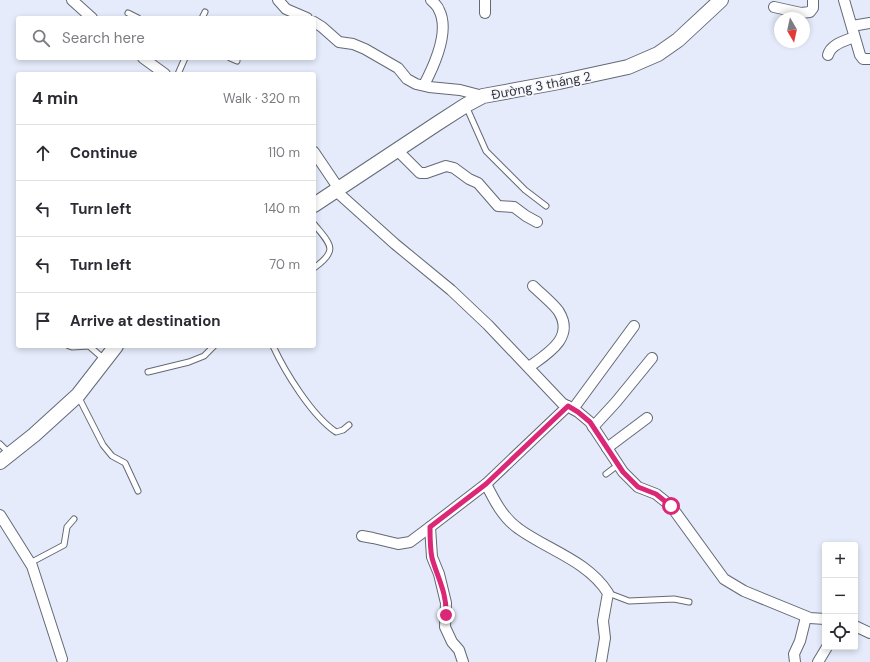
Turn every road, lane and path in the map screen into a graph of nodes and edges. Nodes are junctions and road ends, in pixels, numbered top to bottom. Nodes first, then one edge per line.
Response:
1 (72, 0) edge
2 (278, 0) edge
3 (431, 0) edge
4 (485, 0) edge
5 (721, 0) edge
6 (814, 0) edge
7 (844, 0) edge
8 (774, 7) dead end
9 (205, 12) dead end
10 (128, 13) dead end
11 (485, 13) dead end
12 (90, 16) edge
13 (134, 16) edge
14 (203, 16) edge
15 (302, 16) edge
16 (316, 23) edge
17 (870, 23) edge
18 (852, 26) junction
19 (854, 37) junction
20 (828, 55) dead end
21 (870, 59) edge
22 (146, 60) edge
23 (184, 60) edge
24 (162, 72) edge
25 (179, 72) edge
26 (424, 86) junction
27 (484, 96) junction
28 (466, 105) junction
29 (397, 150) junction
30 (316, 155) edge
31 (341, 188) junction
32 (316, 204) edge
33 (546, 206) dead end
34 (537, 222) dead end
35 (316, 227) edge
36 (316, 266) edge
37 (533, 286) dead end
38 (634, 326) dead end
39 (91, 348) edge
40 (114, 348) edge
41 (212, 348) edge
42 (274, 348) edge
43 (652, 358) dead end
44 (104, 360) junction
45 (528, 367) junction
46 (148, 372) dead end
47 (78, 395) junction
48 (570, 408) junction
49 (647, 418) dead end
50 (349, 425) dead end
51 (592, 427) junction
52 (607, 448) junction
53 (3, 453) edge
54 (618, 465) junction
55 (606, 474) dead end
56 (486, 484) junction
57 (138, 491) dead end
58 (0, 515) edge
59 (74, 518) dead end
60 (430, 527) junction
61 (362, 536) dead end
62 (30, 563) junction
63 (608, 593) junction
64 (689, 602) dead end
65 (806, 616) junction
66 (822, 619) edge
67 (858, 627) edge
68 (870, 633) edge
69 (825, 650) edge
70 (62, 659) dead end
71 (463, 662) edge
72 (600, 662) edge
73 (795, 662) edge
74 (818, 662) edge

1 - 12 street
2 - 15 street
3 - 26 street
4 - 11 street
5 - 27 main road, Đường 3 tháng 2
6 - 8 street
7 - 18 street
9 - 14 lane
10 - 13 lane
16 - 26 street
17 - 18 street
18 - 19 street
19 - 20 street
19 - 21 street
22 - 24 street
23 - 25 lane
26 - 27 street
27 - 28 main road, Đường 3 tháng 2
28 - 29 main road, Đường 3 tháng 2
28 - 33 lane
29 - 31 main road, Đường 3 tháng 2
29 - 34 street
30 - 31 street
31 - 32 main road
31 - 45 street
35 - 36 lane
37 - 45 street
38 - 48 street
39 - 44 lane
40 - 44 main road
41 - 46 lane
42 - 50 lane
43 - 51 street
44 - 47 main road
45 - 48 street
47 - 53 main road
47 - 57 lane
48 - 51 street
48 - 56 street
49 - 52 street
51 - 52 street
52 - 54 street
54 - 55 lane
54 - 65 street
56 - 60 street
56 - 63 street
58 - 62 street
59 - 62 lane
60 - 61 street
60 - 71 street
62 - 70 street
63 - 64 lane
63 - 72 street
65 - 66 street
65 - 73 street
67 - 68 street
69 - 74 street

